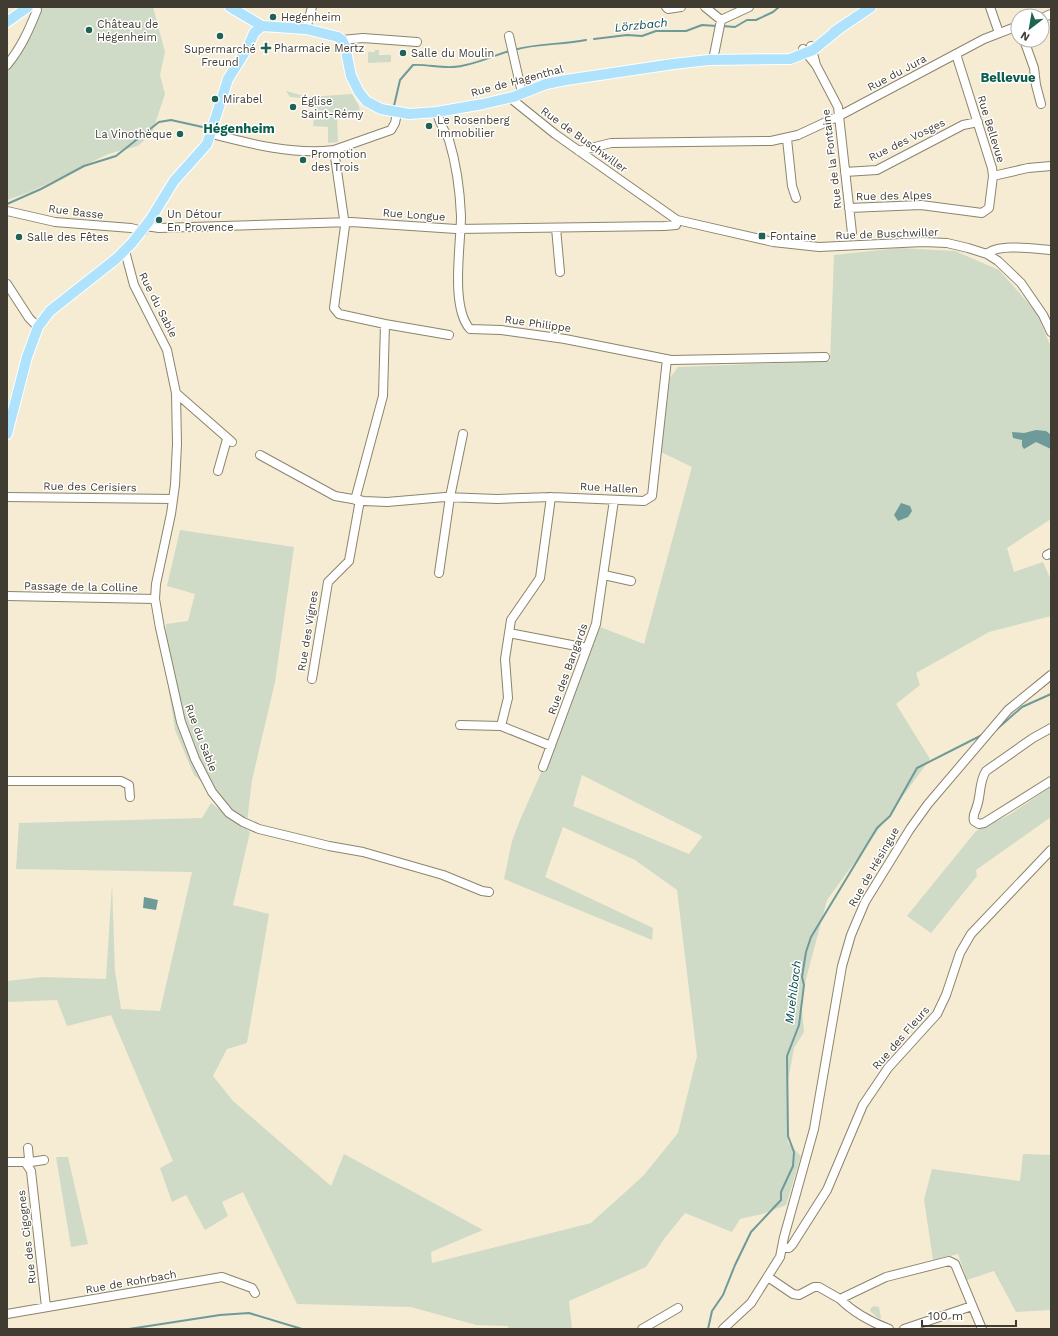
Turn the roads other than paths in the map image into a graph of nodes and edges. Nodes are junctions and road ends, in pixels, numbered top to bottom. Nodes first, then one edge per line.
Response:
1 (28, 7) edge
2 (36, 7) edge
3 (230, 7) edge
4 (312, 7) edge
5 (666, 7) edge
6 (681, 7) edge
7 (705, 7) edge
8 (749, 7) edge
9 (871, 7) edge
10 (990, 7) edge
11 (1048, 7) edge
12 (1051, 11) edge
13 (7, 22) edge
14 (721, 24) junction
15 (262, 26) junction
16 (306, 29) junction
17 (1010, 29) edge
18 (999, 33) junction
19 (509, 36) dead end
20 (342, 40) junction
21 (417, 42) dead end
22 (1027, 48) edge
23 (808, 50) junction
24 (956, 54) junction
25 (713, 60) junction
26 (7, 65) edge
27 (517, 95) junction
28 (1041, 104) dead end
29 (437, 112) junction
30 (397, 113) junction
31 (839, 116) junction
32 (978, 122) junction
33 (212, 134) junction
34 (787, 139) junction
35 (334, 150) junction
36 (579, 151) junction
37 (1051, 166) edge
38 (845, 172) junction
39 (993, 176) junction
40 (796, 198) dead end
41 (849, 208) junction
42 (7, 211) edge
43 (986, 211) joint
44 (677, 220) junction
45 (345, 222) junction
46 (144, 228) junction
47 (459, 228) junction
48 (556, 228) junction
49 (852, 233) junction
50 (858, 245) junction
51 (847, 246) junction
52 (1009, 248) junction
53 (1051, 250) edge
54 (124, 251) junction
55 (987, 254) junction
56 (995, 260) junction
57 (560, 272) dead end
58 (7, 284) edge
59 (385, 324) junction
60 (38, 327) junction
61 (1051, 332) edge
62 (449, 335) dead end
63 (825, 357) dead end
64 (667, 359) junction
65 (176, 393) junction
66 (7, 434) edge
67 (463, 434) dead end
68 (260, 455) dead end
69 (218, 471) dead end
70 (551, 496) junction
71 (450, 497) junction
72 (7, 498) edge
73 (173, 499) junction
74 (358, 500) junction
75 (614, 500) junction
76 (439, 573) dead end
77 (604, 575) junction
78 (631, 581) dead end
79 (7, 596) edge
80 (155, 598) junction
81 (509, 633) junction
82 (587, 648) junction
83 (1051, 675) edge
84 (312, 679) dead end
85 (460, 725) dead end
86 (501, 726) junction
87 (1051, 728) edge
88 (551, 746) junction
89 (543, 767) dead end
90 (7, 781) edge
91 (1051, 781) edge
92 (130, 797) dead end
93 (1051, 850) edge
94 (489, 892) dead end
95 (28, 1148) dead end
96 (44, 1160) dead end
97 (7, 1162) edge
98 (30, 1164) junction
99 (782, 1248) junction
100 (768, 1277) junction
101 (255, 1293) dead end
102 (840, 1299) junction
103 (972, 1306) junction
104 (46, 1307) junction
105 (678, 1308) dead end
106 (7, 1314) edge
107 (642, 1329) edge
108 (723, 1329) edge
109 (889, 1329) edge
110 (904, 1329) edge
111 (982, 1329) edge

1 - 13 main road
2 - 26 street
3 - 15 main road
4 - 16 street
5 - 6 street
7 - 14 street
8 - 14 street
9 - 23 main road, Rue de Hagenthal
10 - 18 street
11 - 12 street
14 - 25 street
15 - 16 main road
15 - 33 main road
16 - 20 main road
17 - 18 street, Rue du Jura
18 - 24 street, Rue du Jura
19 - 27 street
20 - 21 street
20 - 30 main road, Rue de Hagenthal
22 - 28 street
23 - 25 main road, Rue de Hagenthal
23 - 31 street, Rue de la Fontaine
24 - 31 street, Rue du Jura
24 - 32 street, Rue Bellevue
25 - 27 main road, Rue de Hagenthal
27 - 29 main road, Rue de Hagenthal
27 - 36 street, Rue de Buschwiller
29 - 30 main road, Rue de Hagenthal
29 - 47 street, Rue Philippe
30 - 35 street
31 - 34 street, Rue du Jura
31 - 38 street, Rue de la Fontaine
32 - 38 street, Rue des Vosges
32 - 39 street, Rue Bellevue
33 - 35 street
33 - 46 main road
34 - 36 street, Rue du Jura
34 - 40 street
35 - 45 street
36 - 44 street, Rue de Buschwiller
37 - 39 street
38 - 41 street, Rue de la Fontaine
39 - 43 street, Rue Bellevue
41 - 43 street, Rue des Alpes
41 - 49 street, Rue de la Fontaine
42 - 46 street, Rue Basse
44 - 48 street, Rue Longue
44 - 51 street, Rue de Buschwiller
45 - 46 street, Rue Longue
45 - 47 street, Rue Longue
45 - 59 street
46 - 54 main road
47 - 48 street, Rue Longue
47 - 64 street, Rue Philippe
48 - 57 street
49 - 50 street, Rue de la Fontaine
49 - 51 street, Rue de la Fontaine
50 - 51 street, Rue de Buschwiller
50 - 55 street, Rue de Buschwiller
52 - 53 street
52 - 55 street
52 - 56 street
54 - 60 main road
54 - 65 street, Rue du Sable
55 - 56 street, Rue de Buschwiller
56 - 61 street, Rue de Buschwiller
58 - 60 street
59 - 62 street
59 - 74 street, Rue des Vignes
60 - 66 main road
63 - 64 street, Rue Philippe
64 - 75 street, Rue Hallen
65 - 69 street
65 - 73 street, Rue du Sable
67 - 71 street
68 - 74 street, Rue Hallen
70 - 71 street, Rue Hallen
70 - 75 street, Rue Hallen
70 - 81 street
71 - 74 street, Rue Hallen
71 - 76 street
72 - 73 street, Rue des Cerisiers
73 - 80 street, Rue du Sable
74 - 84 street, Rue des Vignes
75 - 77 street, Rue des Bangards
77 - 78 street
77 - 82 street, Rue des Bangards
79 - 80 street, Passage de la Colline
80 - 94 street, Rue du Sable
81 - 82 street
81 - 86 street
82 - 88 street, Rue des Bangards
83 - 99 street, Rue de Hésingue
85 - 86 street
86 - 88 street
87 - 91 street
88 - 89 street, Rue des Bangards
90 - 92 street
93 - 99 street, Rue des Fleurs
95 - 98 street, Rue des Cigognes
96 - 98 street
97 - 98 street
98 - 104 street, Rue des Cigognes
99 - 100 street
100 - 102 street
100 - 108 street
101 - 104 street, Rue de Rohrbach
102 - 103 street
102 - 109 street
103 - 110 street
103 - 111 street
104 - 106 street, Rue de Rohrbach
105 - 107 street

